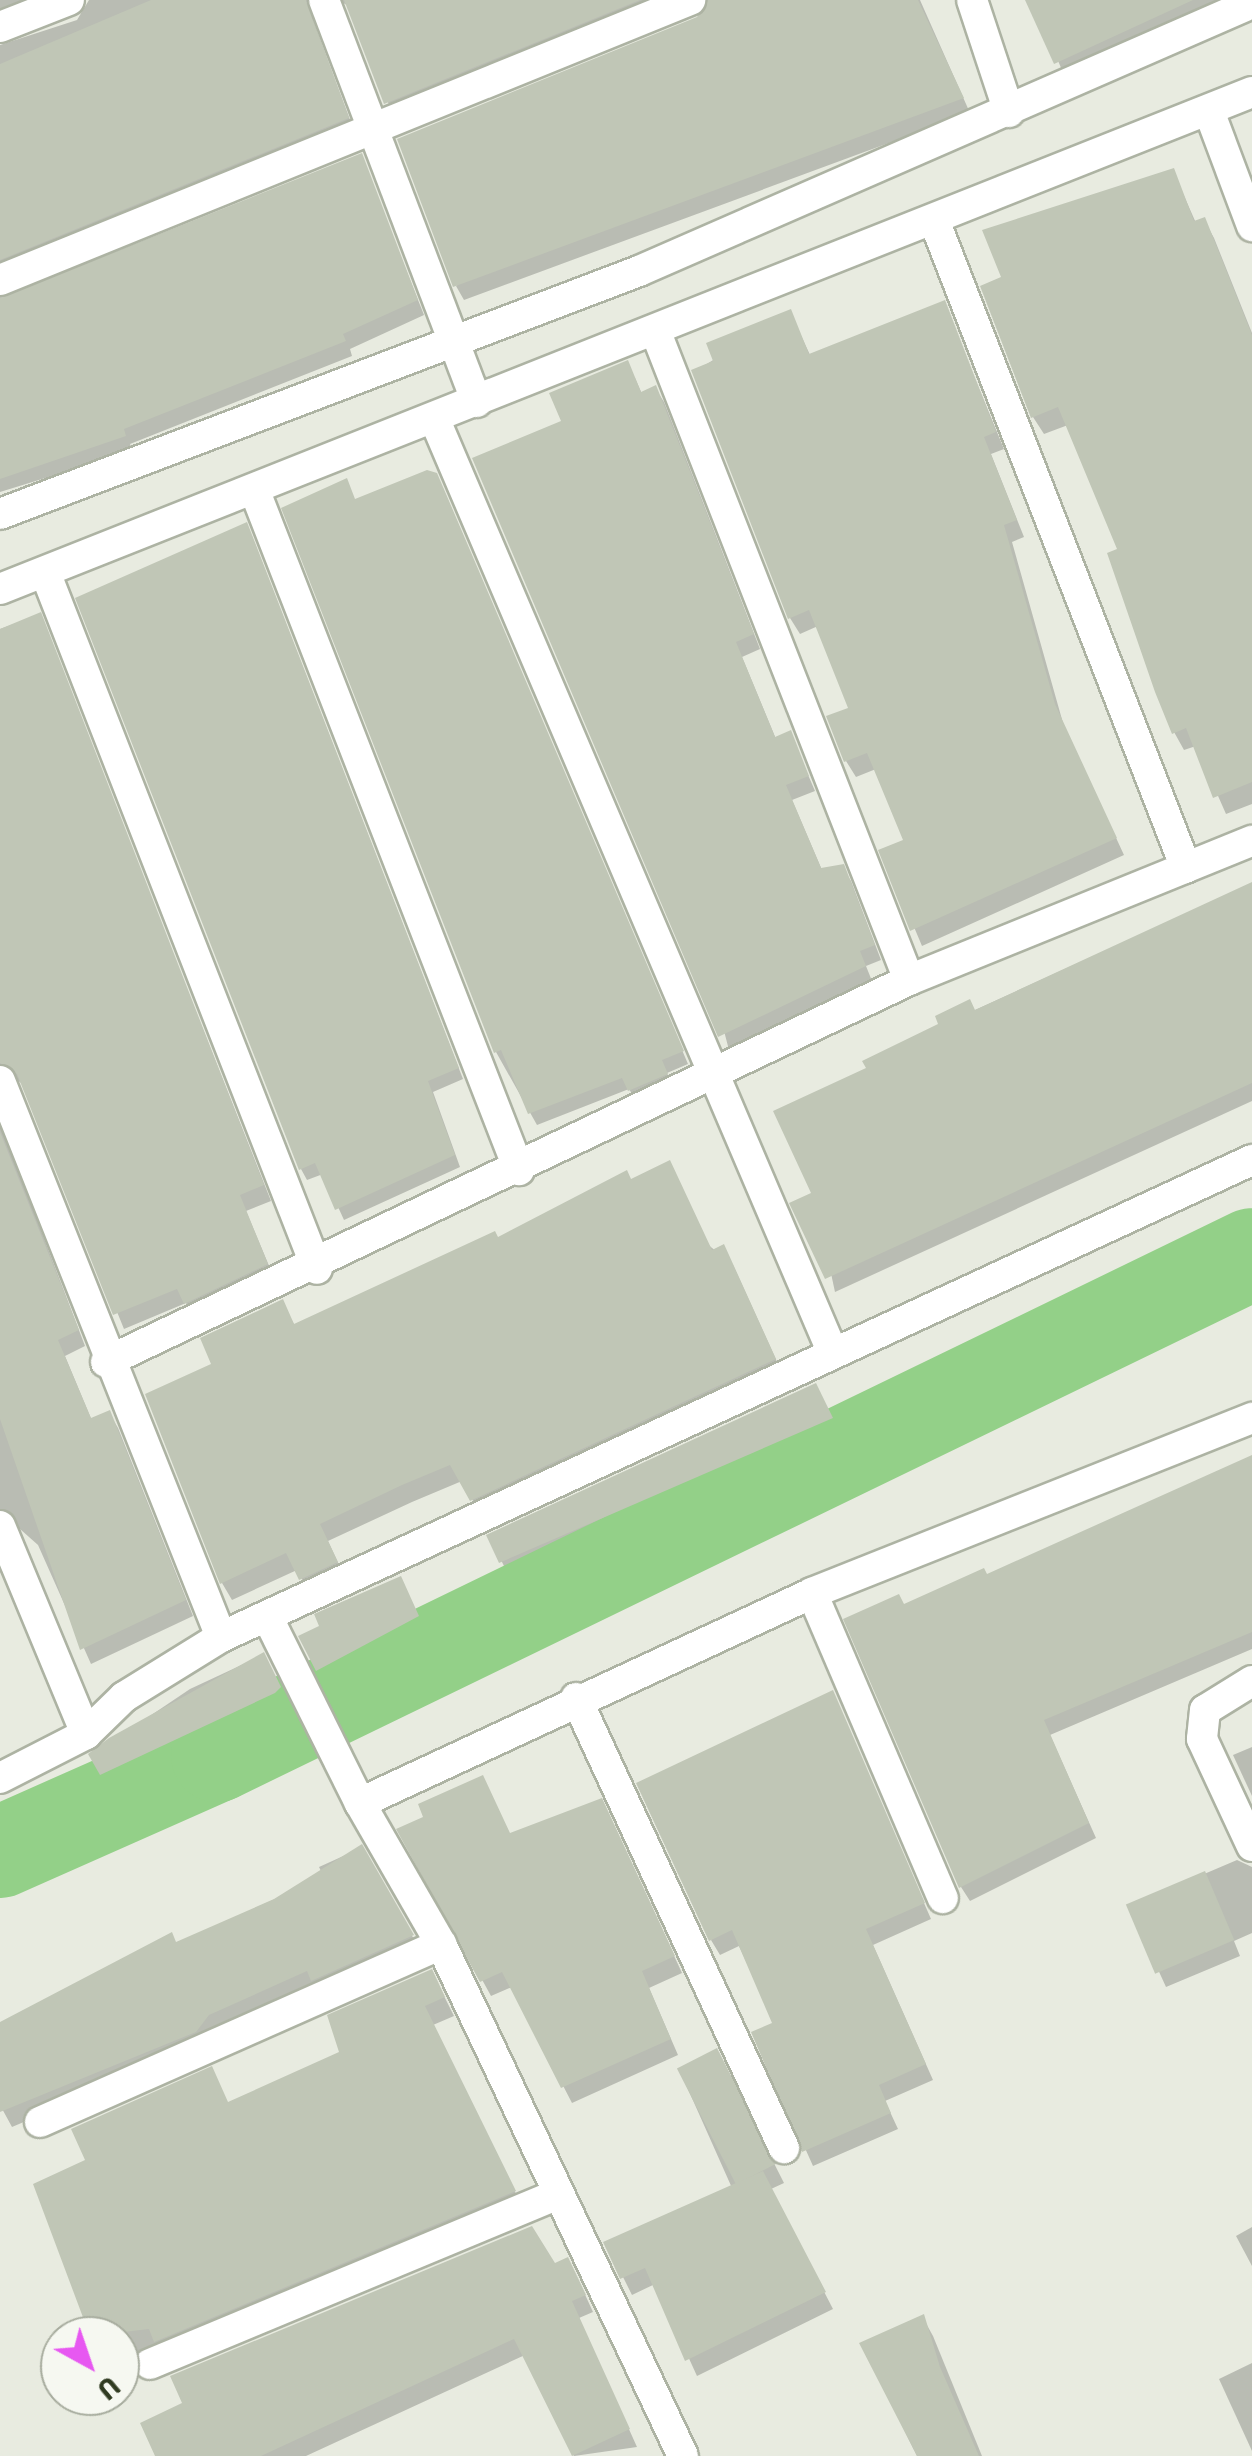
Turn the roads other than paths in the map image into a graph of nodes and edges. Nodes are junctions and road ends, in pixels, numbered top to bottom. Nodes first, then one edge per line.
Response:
1 (69, 0) edge
2 (324, 0) edge
3 (690, 0) edge
4 (972, 0) edge
5 (1252, 3) edge
6 (0, 28) edge
7 (1252, 92) edge
8 (1009, 112) junction
9 (1209, 112) junction
10 (374, 132) junction
11 (934, 220) junction
12 (1252, 226) edge
13 (0, 280) edge
14 (655, 330) junction
15 (447, 340) junction
16 (477, 402) junction
17 (434, 418) junction
18 (254, 489) junction
19 (0, 514) edge
20 (45, 572) junction
21 (0, 589) edge
22 (1252, 841) edge
23 (1186, 868) junction
24 (909, 980) junction
25 (720, 1072) junction
26 (0, 1081) edge
27 (1252, 1160) edge
28 (519, 1170) junction
29 (317, 1269) junction
30 (832, 1351) junction
31 (106, 1362) junction
32 (1252, 1418) edge
33 (0, 1526) edge
34 (9, 1578) edge
35 (812, 1593) junction
36 (268, 1618) junction
37 (222, 1637) junction
38 (1252, 1680) edge
39 (576, 1698) junction
40 (86, 1734) junction
41 (0, 1778) edge
42 (352, 1792) junction
43 (1252, 1846) edge
44 (943, 1898) dead end
45 (441, 1944) junction
46 (40, 2122) dead end
47 (784, 2148) dead end
48 (554, 2196) junction
49 (150, 2364) dead end
50 (683, 2456) edge

1 - 6 street
2 - 10 street
3 - 10 street
4 - 8 street
5 - 8 street
7 - 9 street
8 - 15 street
9 - 11 street
9 - 12 street
10 - 13 street
10 - 15 street
11 - 14 street
11 - 23 street
14 - 16 street
14 - 24 street
15 - 16 street
15 - 19 street
16 - 17 street
17 - 18 street
17 - 25 street
18 - 20 street
18 - 28 street
20 - 21 street
20 - 29 street
22 - 23 street
23 - 24 street
24 - 25 street
25 - 28 street
25 - 30 street
26 - 31 street
27 - 30 street
28 - 29 street
29 - 31 street
30 - 36 street
31 - 37 street
32 - 35 street
33 - 34 street
34 - 40 street
35 - 39 street
35 - 44 street
36 - 37 street
36 - 42 street
37 - 40 street
38 - 43 street
39 - 42 street
39 - 47 street
40 - 41 street
42 - 45 street
45 - 46 street
45 - 48 street
48 - 49 street
48 - 50 street

